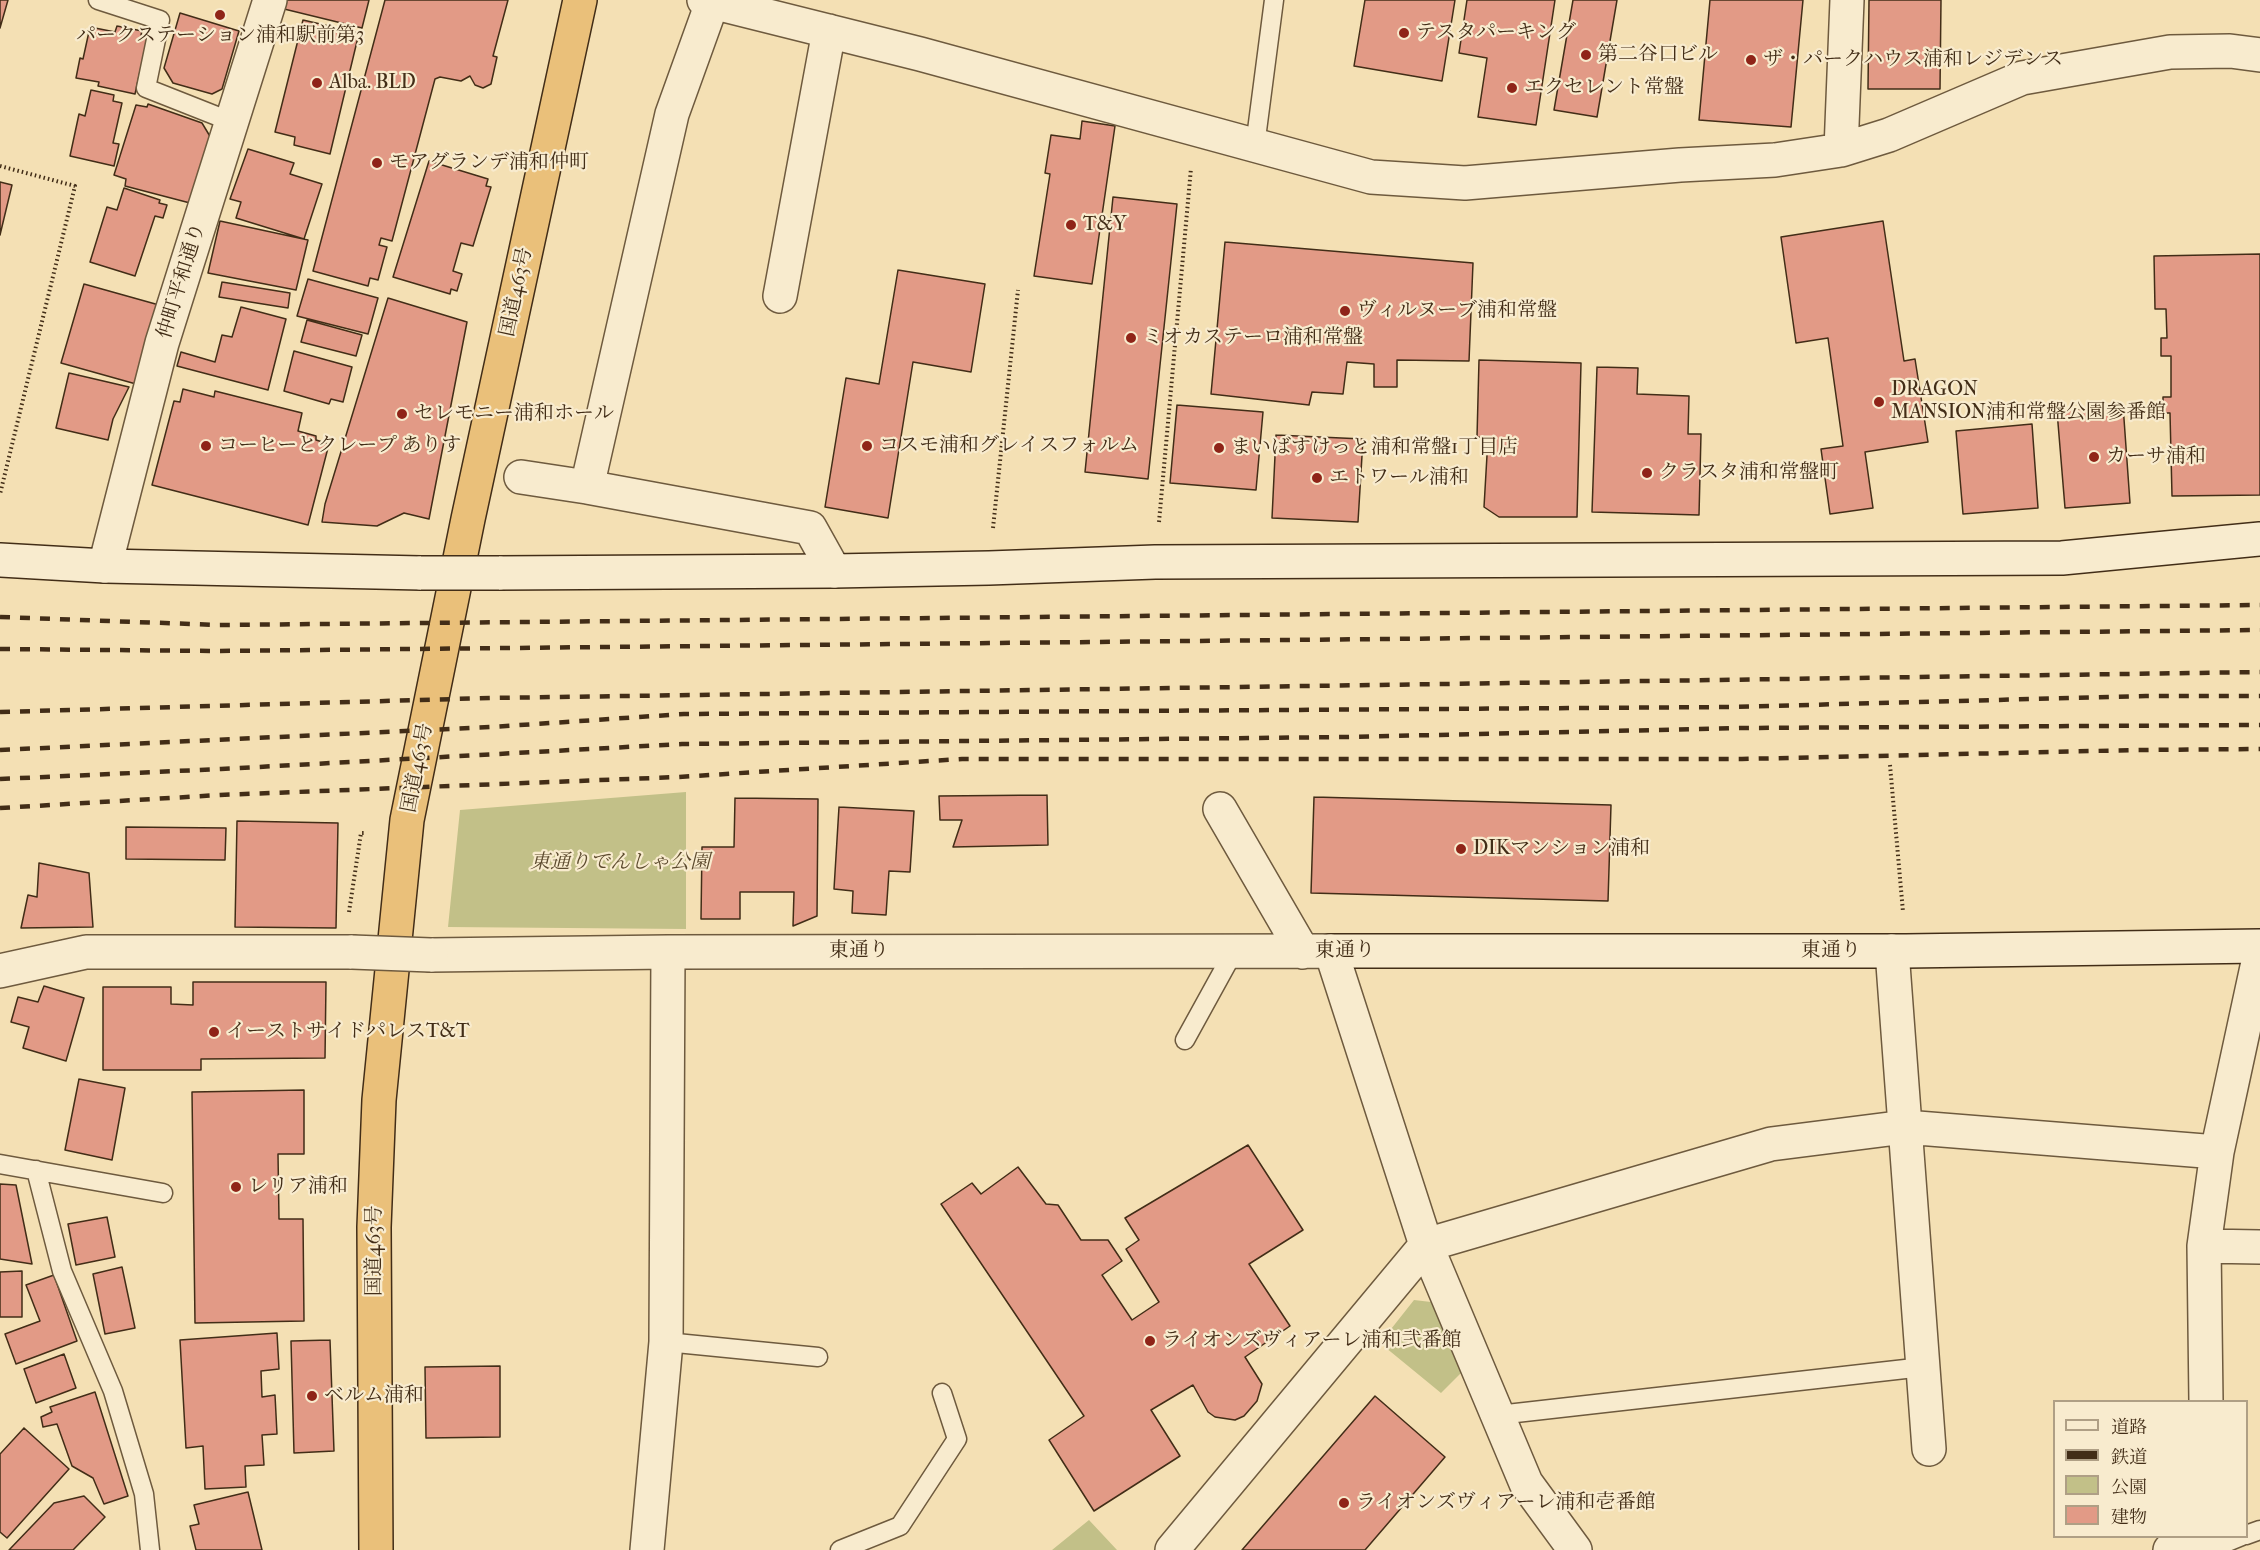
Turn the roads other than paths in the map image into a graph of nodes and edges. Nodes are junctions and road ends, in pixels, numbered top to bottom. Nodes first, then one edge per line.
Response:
1 (98, 0) edge
2 (270, 0) edge
3 (580, 0) edge
4 (1274, 0) edge
5 (1847, 0) edge
6 (708, 2) edge
7 (829, 31) junction
8 (2260, 55) edge
9 (232, 122) junction
10 (1255, 146) junction
11 (1841, 150) junction
12 (780, 296) dead end
13 (521, 477) dead end
14 (587, 487) junction
15 (2260, 539) edge
16 (0, 560) edge
17 (105, 566) junction
18 (834, 571) junction
19 (1220, 809) dead end
20 (2260, 946) edge
21 (1234, 951) junction
22 (1317, 951) junction
23 (1899, 951) junction
24 (668, 952) junction
25 (2260, 953) edge
26 (0, 971) edge
27 (1185, 1040) dead end
28 (1905, 1127) junction
29 (2217, 1152) junction
30 (0, 1164) edge
31 (36, 1170) junction
32 (163, 1194) dead end
33 (1426, 1245) junction
34 (2204, 1246) junction
35 (2260, 1247) edge
36 (666, 1342) junction
37 (818, 1357) dead end
38 (1923, 1367) junction
39 (942, 1393) dead end
40 (2206, 1400) edge
41 (1498, 1415) junction
42 (1929, 1449) dead end
43 (2237, 1538) edge
44 (2207, 1543) edge
45 (150, 1550) edge
46 (376, 1550) edge
47 (647, 1550) edge
48 (840, 1550) edge
49 (1172, 1550) edge
50 (1575, 1550) edge
51 (2170, 1550) edge

1 - 9 lane
2 - 9 street, 仲町平和通り
3 - 46 highway, 国道463号
4 - 10 lane
5 - 11 street
6 - 7 street
6 - 14 street
7 - 10 street
7 - 12 street
8 - 11 street
9 - 17 street, 仲町平和通り
10 - 11 street
13 - 14 street
14 - 18 street
15 - 18 street
16 - 17 street
17 - 18 street, bridge
19 - 22 street
20 - 23 street, 東通り
21 - 22 street, 東通り
21 - 24 street, 東通り
21 - 27 lane
22 - 23 street, 東通り
22 - 33 street
23 - 28 street
24 - 26 street, 東通り, bridge
24 - 36 street
25 - 29 street
28 - 29 street
28 - 33 street
28 - 38 street
29 - 34 street
30 - 31 lane
31 - 32 lane
31 - 45 lane
33 - 41 street
33 - 49 street
34 - 35 street
34 - 40 street
36 - 37 lane
36 - 47 street
38 - 41 lane
38 - 42 street
39 - 48 lane
41 - 50 street
43 - 44 lane
44 - 51 street

